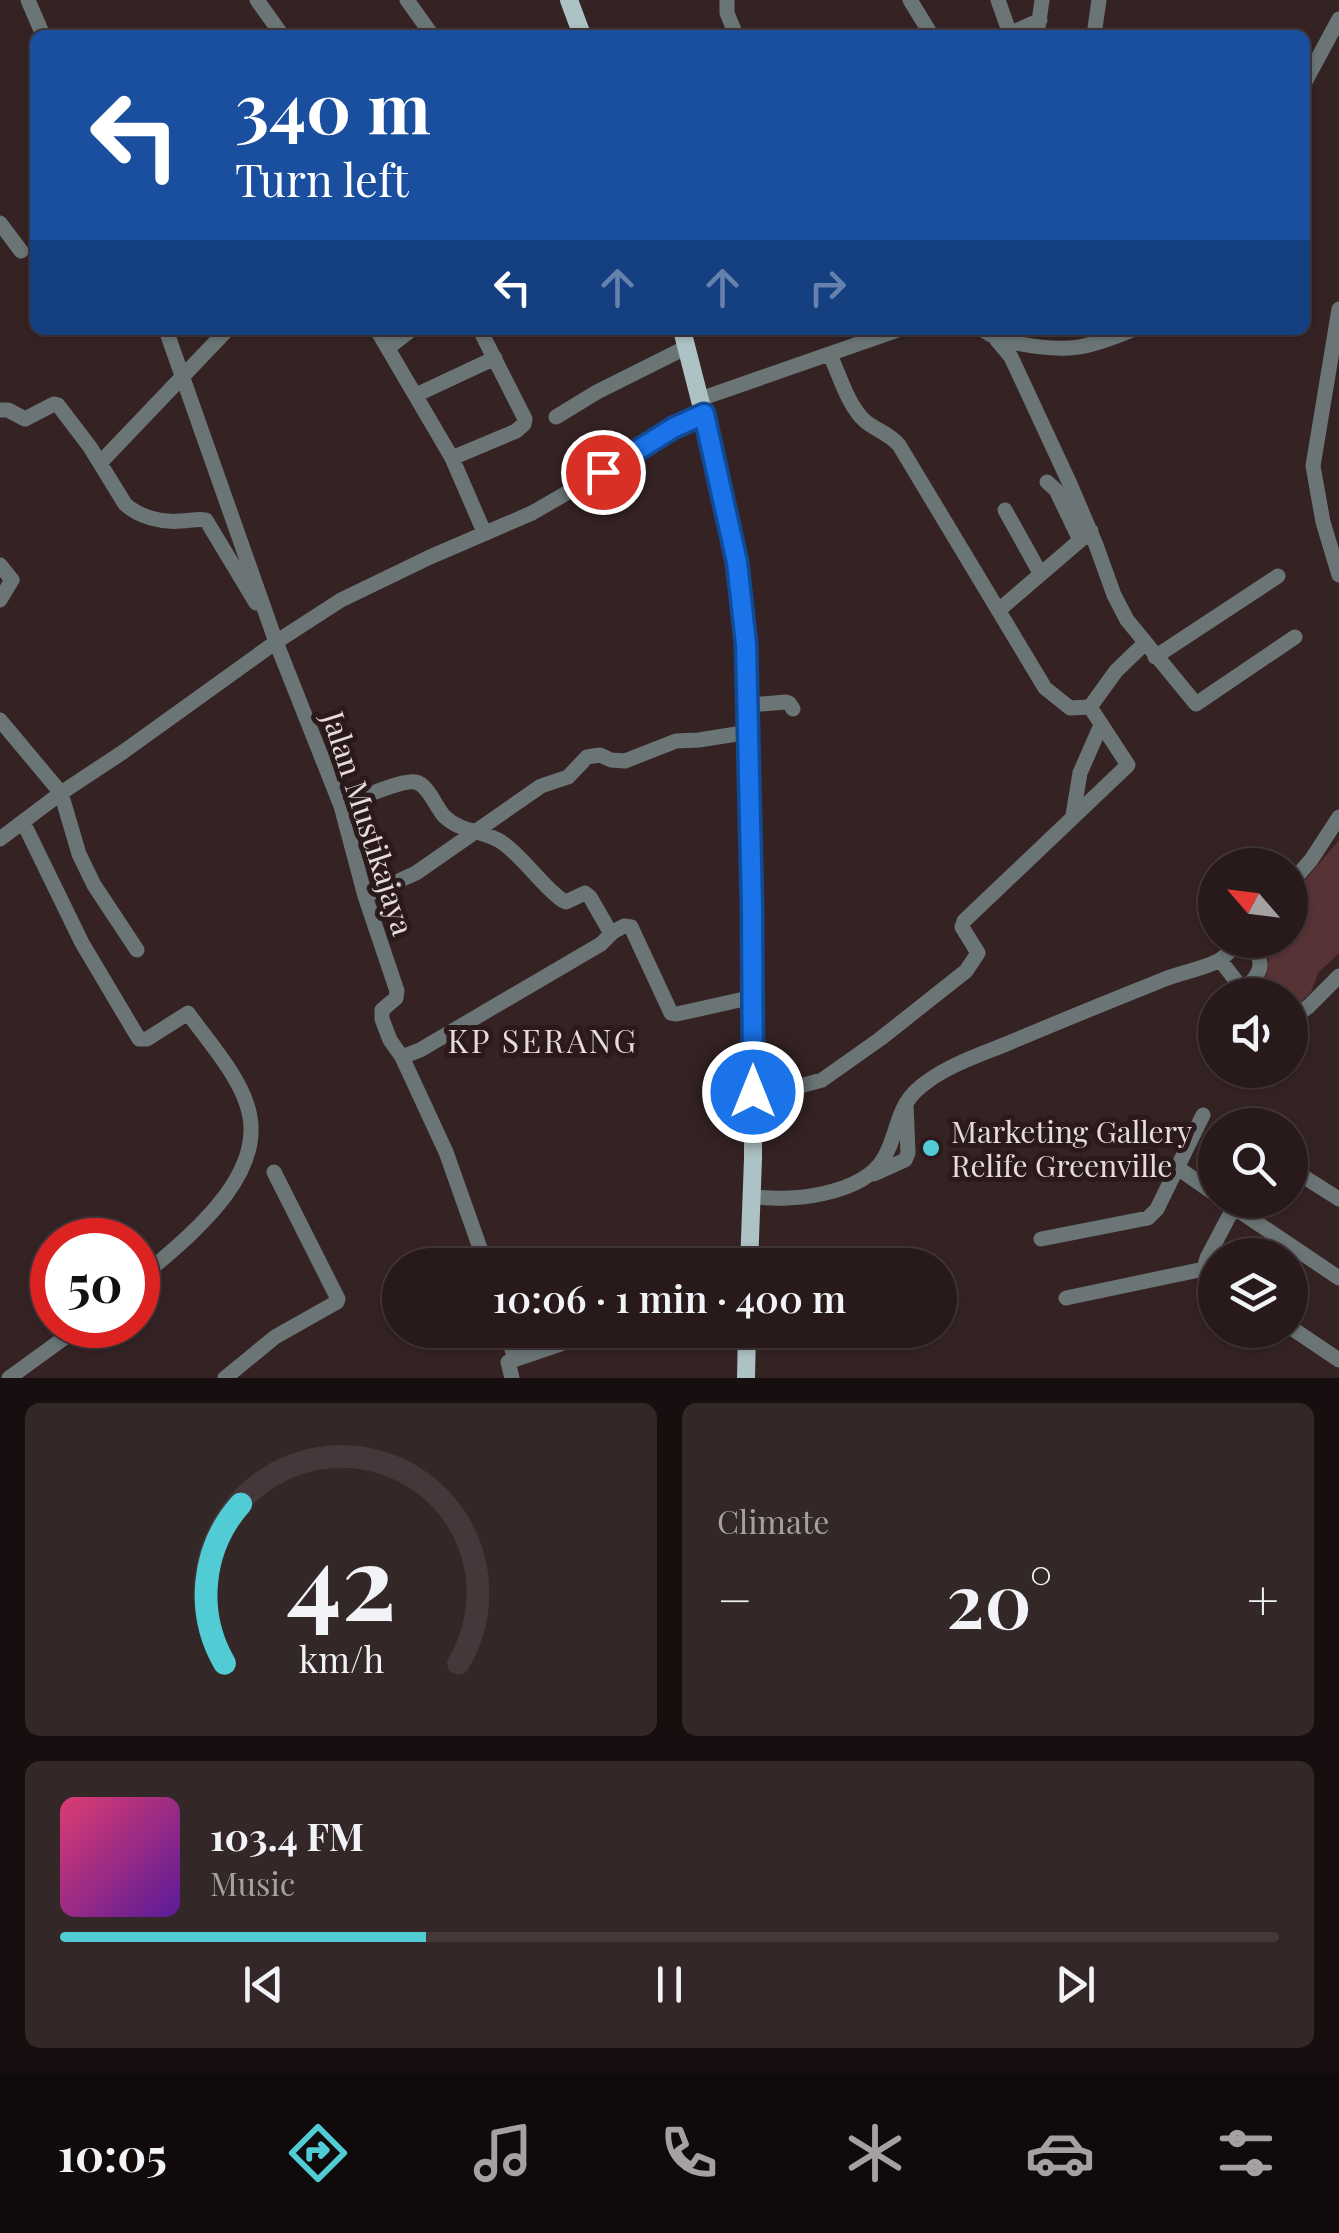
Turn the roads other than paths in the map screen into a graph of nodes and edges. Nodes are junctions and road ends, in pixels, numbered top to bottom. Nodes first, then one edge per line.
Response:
1 (28, 0) edge
2 (257, 0) edge
3 (407, 0) edge
4 (569, 0) edge
5 (726, 0) edge
6 (910, 0) edge
7 (998, 0) edge
8 (1042, 0) edge
9 (1099, 0) edge
10 (1339, 20) edge
11 (1038, 28) edge
12 (41, 30) edge
13 (278, 30) edge
14 (428, 30) edge
15 (580, 30) edge
16 (734, 30) edge
17 (928, 30) edge
18 (1008, 30) edge
19 (1095, 30) edge
20 (1310, 73) edge
21 (0, 223) edge
22 (22, 251) dead end
23 (1339, 309) edge
24 (1338, 330) edge
25 (168, 335) edge
26 (222, 335) edge
27 (380, 335) edge
28 (404, 335) edge
29 (483, 335) edge
30 (884, 335) edge
31 (991, 335) edge
32 (994, 335) edge
33 (1052, 335) edge
34 (1118, 335) edge
35 (685, 338) edge
36 (389, 348) junction
37 (1050, 350) junction
38 (830, 355) junction
39 (495, 358) junction
40 (184, 377) junction
41 (1333, 386) edge
42 (416, 394) junction
43 (702, 406) junction
44 (0, 410) edge
45 (556, 417) dead end
46 (452, 458) junction
47 (100, 463) junction
48 (1047, 482) dead end
49 (1005, 510) dead end
50 (484, 532) junction
51 (1085, 535) junction
52 (0, 564) edge
53 (1040, 572) junction
54 (1278, 576) dead end
55 (1339, 576) edge
56 (0, 600) edge
57 (999, 610) junction
58 (267, 619) junction
59 (1296, 636) dead end
60 (276, 642) junction
61 (1150, 650) junction
62 (748, 705) junction
63 (1090, 707) junction
64 (793, 710) dead end
65 (0, 720) edge
66 (1101, 725) junction
67 (749, 732) junction
68 (61, 793) junction
69 (341, 806) junction
70 (1073, 815) junction
71 (1339, 817) edge
72 (23, 822) junction
73 (473, 832) junction
74 (0, 839) edge
75 (1308, 863) edge
76 (364, 896) junction
77 (613, 932) junction
78 (137, 950) dead end
79 (1220, 960) joint
80 (1339, 976) edge
81 (1234, 978) edge
82 (754, 997) junction
83 (1308, 1007) edge
84 (402, 1057) junction
85 (753, 1092) junction
86 (1198, 1126) edge
87 (1178, 1168) junction
88 (274, 1172) dead end
89 (1308, 1179) edge
90 (1198, 1182) edge
91 (750, 1196) junction
92 (1339, 1199) edge
93 (1254, 1218) edge
94 (1040, 1239) dead end
95 (481, 1248) edge
96 (748, 1248) edge
97 (160, 1261) edge
98 (1198, 1275) edge
99 (1339, 1278) edge
100 (1066, 1298) dead end
101 (1308, 1339) edge
102 (50, 1348) edge
103 (558, 1348) edge
104 (747, 1348) edge
105 (1339, 1360) edge
106 (512, 1367) edge
107 (8, 1378) edge
108 (225, 1378) edge
109 (746, 1378) edge

1 - 12 street
2 - 13 street
3 - 14 street
4 - 15 main road
5 - 16 street
6 - 17 street
7 - 18 street
8 - 11 street
9 - 19 street
10 - 20 street
21 - 22 street
23 - 24 street
24 - 41 street
25 - 40 street, Jalan Mustikajaya
26 - 40 street
27 - 36 street
28 - 36 street
29 - 39 street
30 - 38 street
31 - 51 street
32 - 37 street
33 - 37 street
34 - 37 street
35 - 43 main road
35 - 45 street
36 - 42 street
38 - 43 street
38 - 57 street
39 - 42 street
39 - 46 street
40 - 47 street
40 - 58 street, Jalan Mustikajaya
41 - 55 street
42 - 46 street
43 - 50 street
43 - 62 main road
44 - 47 street
46 - 50 street
47 - 58 street
48 - 51 street
49 - 53 street
50 - 60 street
51 - 53 street
51 - 61 street
52 - 56 street
53 - 57 street
54 - 61 street
57 - 63 street
58 - 60 street, Jalan Mustikajaya
59 - 61 street
60 - 68 street
60 - 69 street, Jalan Mustikajaya
61 - 63 street
62 - 64 street
62 - 67 main road
63 - 66 street
65 - 68 street
66 - 70 street
66 - 70 street
67 - 73 street
67 - 82 main road
68 - 72 street
68 - 78 street
69 - 73 street
69 - 76 street, Jalan Mustikajaya
70 - 85 street
71 - 75 street
72 - 74 street
72 - 97 street
73 - 76 street
73 - 77 street
76 - 84 street, Jalan Mustikajaya
77 - 82 street
77 - 84 street
79 - 81 street
79 - 91 street
80 - 83 street
82 - 85 main road
84 - 95 street, Jalan Mustikajaya
85 - 91 main road
86 - 87 street
87 - 90 street
87 - 94 street
88 - 108 street
89 - 92 street
91 - 96 main road
93 - 99 street
98 - 100 street
101 - 105 street
102 - 107 street
103 - 106 street
104 - 109 main road

